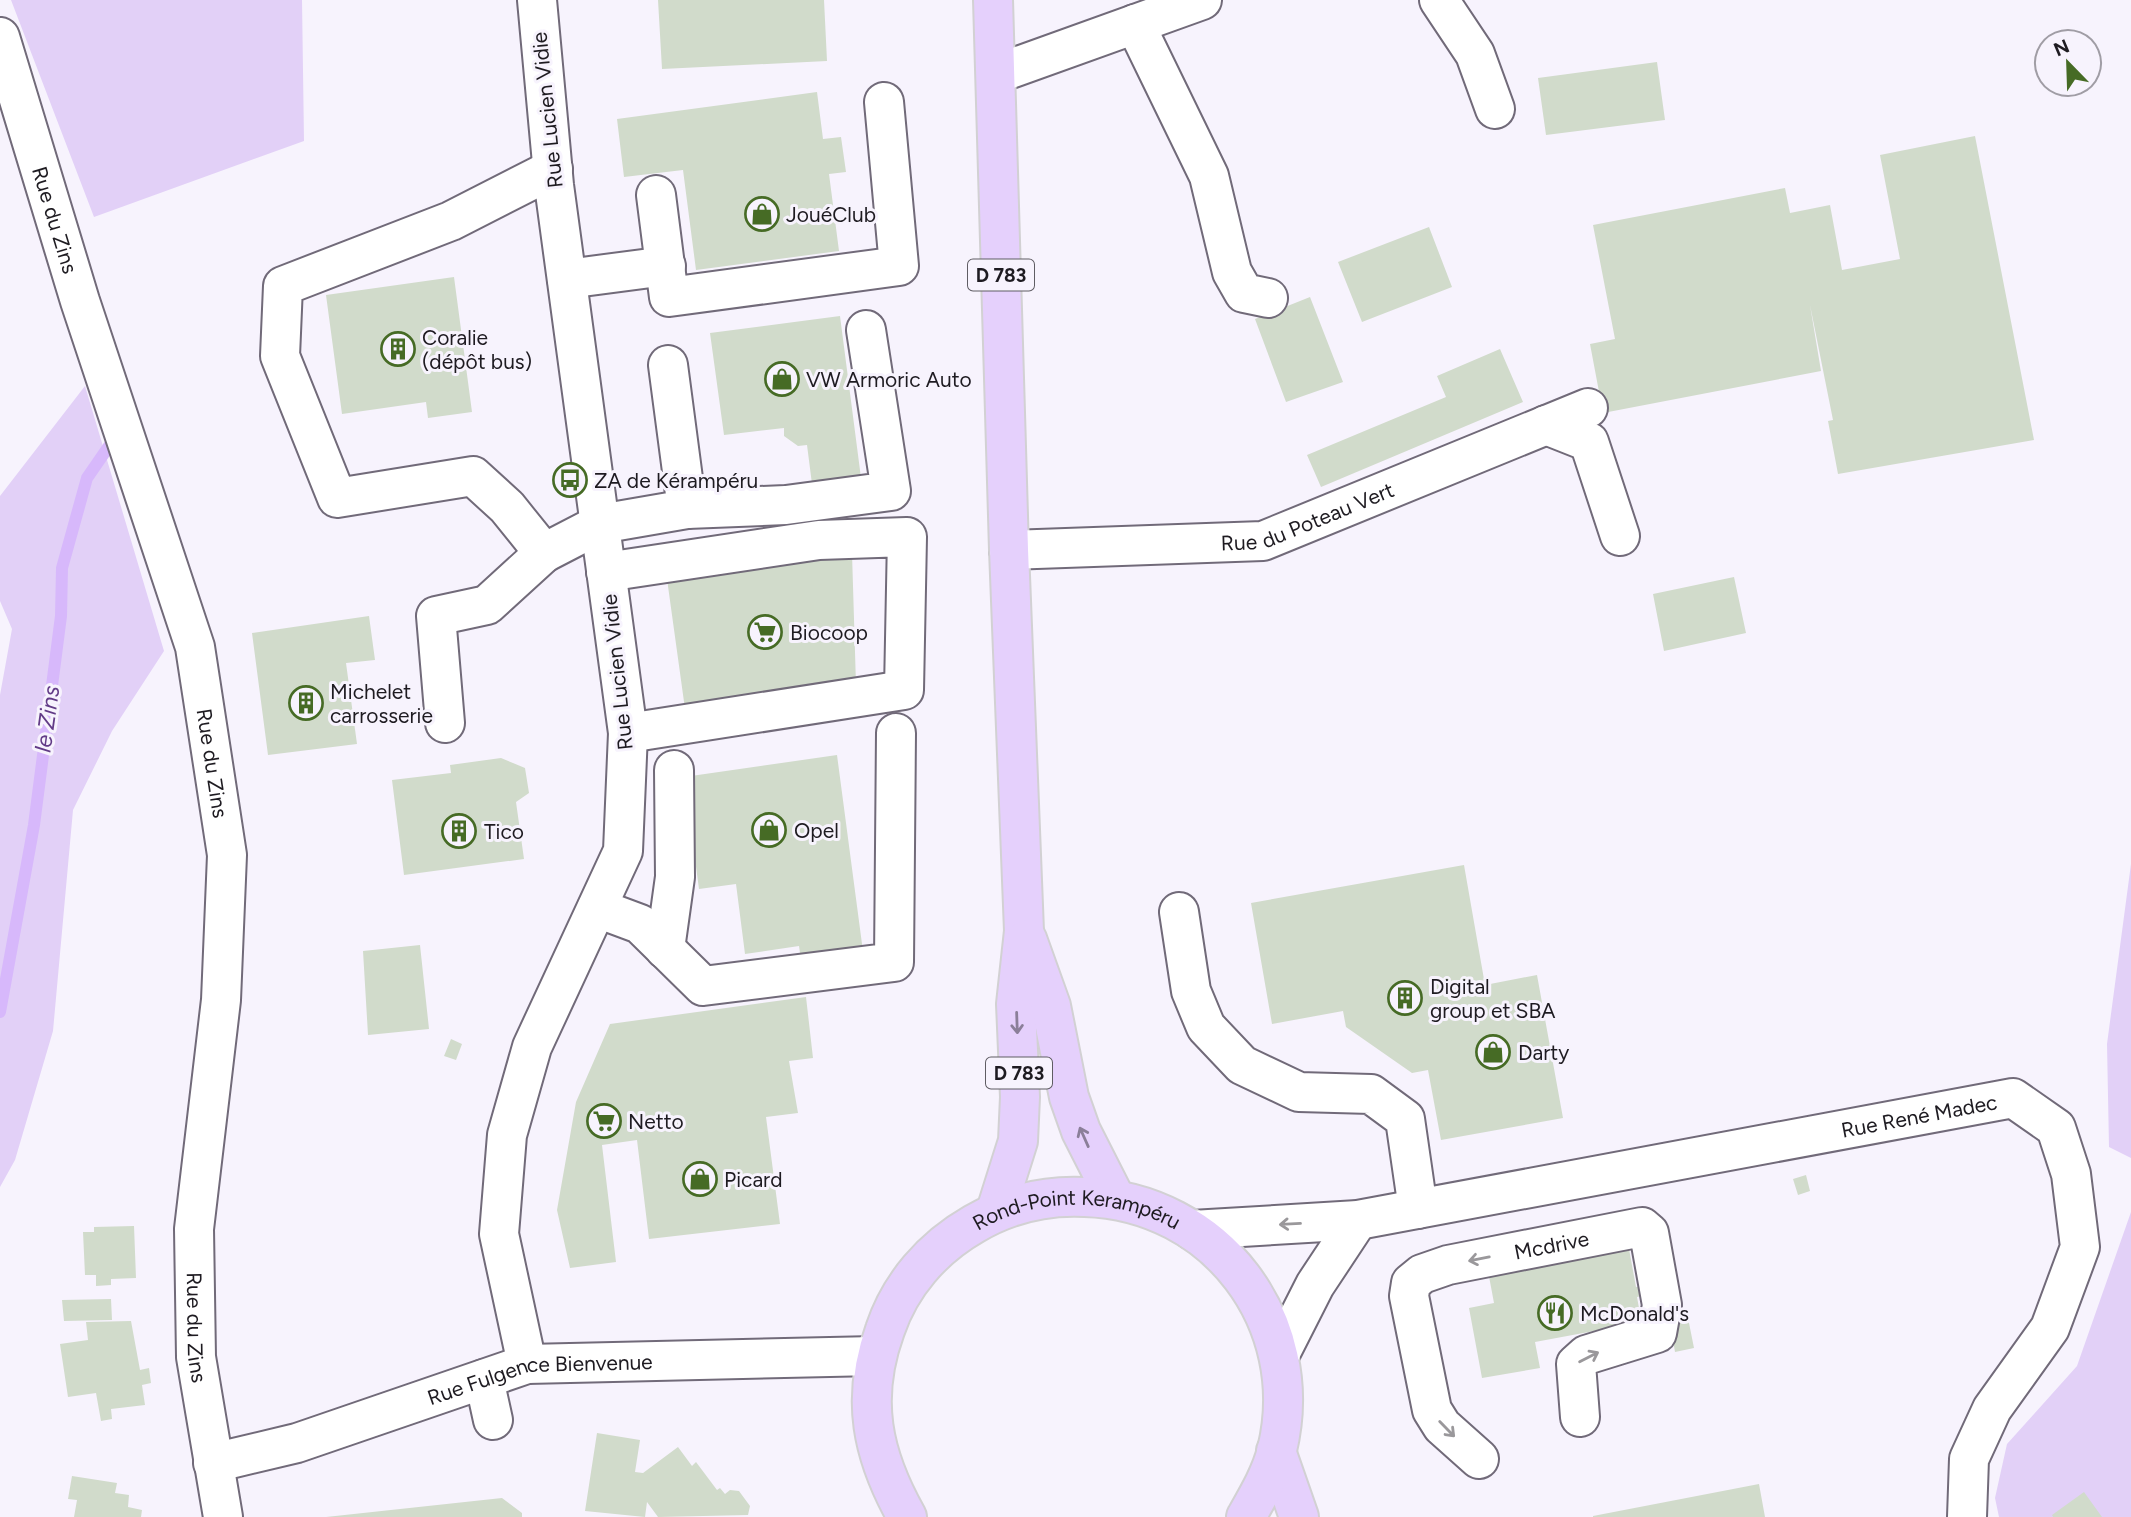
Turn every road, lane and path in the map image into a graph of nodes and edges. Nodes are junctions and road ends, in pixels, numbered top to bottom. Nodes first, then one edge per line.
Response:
1 (537, 0) edge
2 (993, 0) edge
3 (1202, 0) edge
4 (1438, 0) edge
5 (1135, 24) junction
6 (0, 37) edge
7 (996, 74) junction
8 (884, 102) dead end
9 (1495, 109) dead end
10 (553, 169) junction
11 (656, 195) dead end
12 (666, 266) junction
13 (567, 279) junction
14 (1268, 298) dead end
15 (866, 330) dead end
16 (668, 365) dead end
17 (1588, 408) dead end
18 (1546, 425) junction
19 (687, 509) junction
20 (600, 524) junction
21 (1620, 536) dead end
22 (1009, 550) junction
23 (544, 553) junction
24 (606, 572) junction
25 (445, 723) dead end
26 (628, 733) junction
27 (896, 733) dead end
28 (674, 770) dead end
29 (597, 908) junction
30 (1179, 912) dead end
31 (1024, 931) junction
32 (665, 949) junction
33 (1115, 1198) junction
34 (1418, 1209) junction
35 (996, 1211) junction
36 (1358, 1220) junction
37 (1192, 1230) junction
38 (876, 1356) junction
39 (1279, 1356) junction
40 (527, 1364) junction
41 (484, 1378) junction
42 (1580, 1417) dead end
43 (493, 1420) dead end
44 (1276, 1451) junction
45 (1479, 1459) dead end
46 (213, 1463) junction
47 (223, 1517) edge
48 (907, 1517) edge
49 (1246, 1517) edge
50 (1299, 1517) edge
51 (1967, 1517) edge

1 - 10 street, Rue Lucien Vidie
2 - 7 main road, D 783
3 - 5 street
4 - 9 street
5 - 7 street
5 - 14 street
6 - 46 street, Rue du Zins
7 - 22 main road, D 783
8 - 12 street
10 - 13 street, Rue Lucien Vidie
10 - 23 street
11 - 12 street
12 - 13 street
13 - 20 street, Rue Lucien Vidie
15 - 19 street
16 - 19 street
17 - 18 street, Rue du Poteau Vert
18 - 21 street
18 - 22 street, Rue du Poteau Vert
19 - 20 street
20 - 23 street
20 - 24 street, Rue Lucien Vidie
22 - 31 main road, D 783
23 - 25 street
24 - 26 street, Rue Lucien Vidie
24 - 26 street
26 - 29 street, Rue Lucien Vidie
27 - 32 street
28 - 32 street
29 - 32 street
29 - 40 street, Rue Lucien Vidie
30 - 34 street
33 -> 31 main road, D 783
31 -> 35 main road, D 783
33 - 35 main road, Rond-Point Kerampéru
33 - 37 main road, Rond-Point Kerampéru
34 - 36 street, Rue René Madec
34 - 51 street, Rue René Madec
35 - 38 main road, Rond-Point Kerampéru
36 -> 37 street, Rue René Madec
36 - 39 street
37 - 39 main road, Rond-Point Kerampéru
38 - 40 street, Rue Fulgence Bienvenue
38 - 48 main road, Rond-Point Kerampéru
39 - 44 main road, Rond-Point Kerampéru
40 - 41 street, Rue Fulgence Bienvenue
41 - 43 street
41 - 46 street, Rue Fulgence Bienvenue
42 -> 45 street, Mcdrive
44 - 49 main road, Rond-Point Kerampéru
44 - 50 main road
46 - 47 street, Rue du Zins

